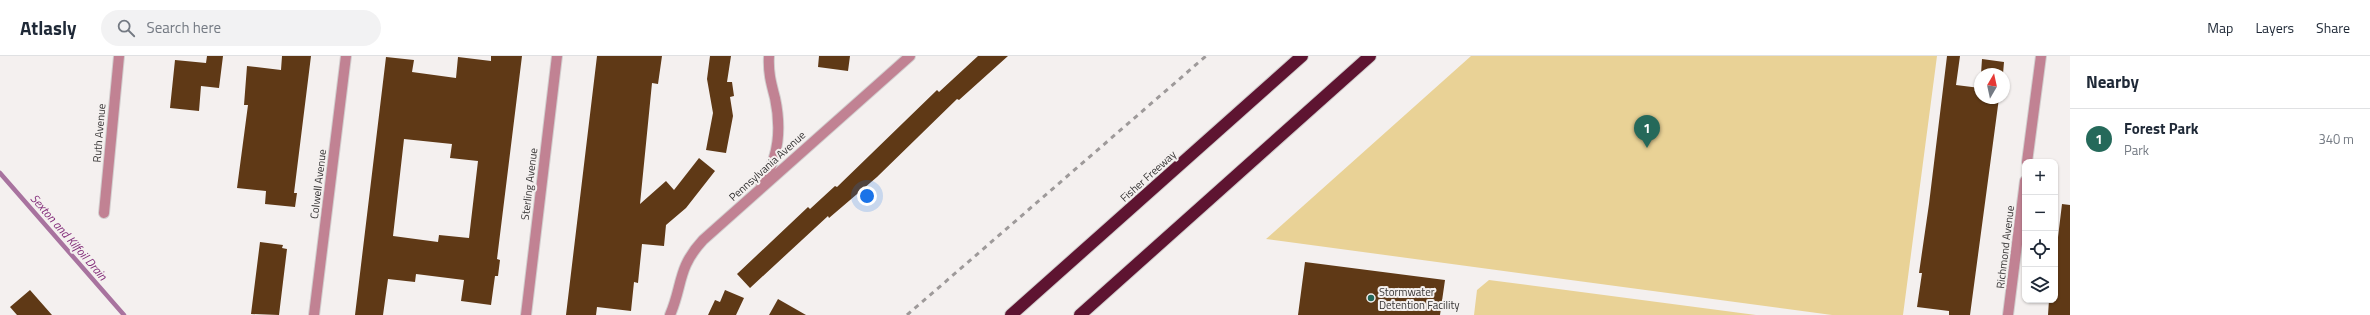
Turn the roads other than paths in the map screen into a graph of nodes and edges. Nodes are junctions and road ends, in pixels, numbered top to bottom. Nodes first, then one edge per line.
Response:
1 (119, 56) edge
2 (346, 56) edge
3 (557, 56) edge
4 (770, 56) edge
5 (910, 56) edge
6 (1302, 56) edge
7 (1370, 56) edge
8 (2041, 56) edge
9 (2027, 159) edge
10 (2023, 195) edge
11 (748, 198) junction
12 (104, 213) dead end
13 (314, 315) edge
14 (526, 315) edge
15 (670, 315) edge
16 (1011, 315) edge
17 (1080, 315) edge
18 (2008, 315) edge

1 - 12 street, Ruth Avenue
2 - 13 street, Colwell Avenue
3 - 14 street, Sterling Avenue
4 - 11 street
5 - 11 street, Pennsylvania Avenue
6 - 16 highway, Fisher Freeway
7 - 17 highway
8 - 9 street
10 - 18 street, Richmond Avenue
11 - 15 street, Pennsylvania Avenue

